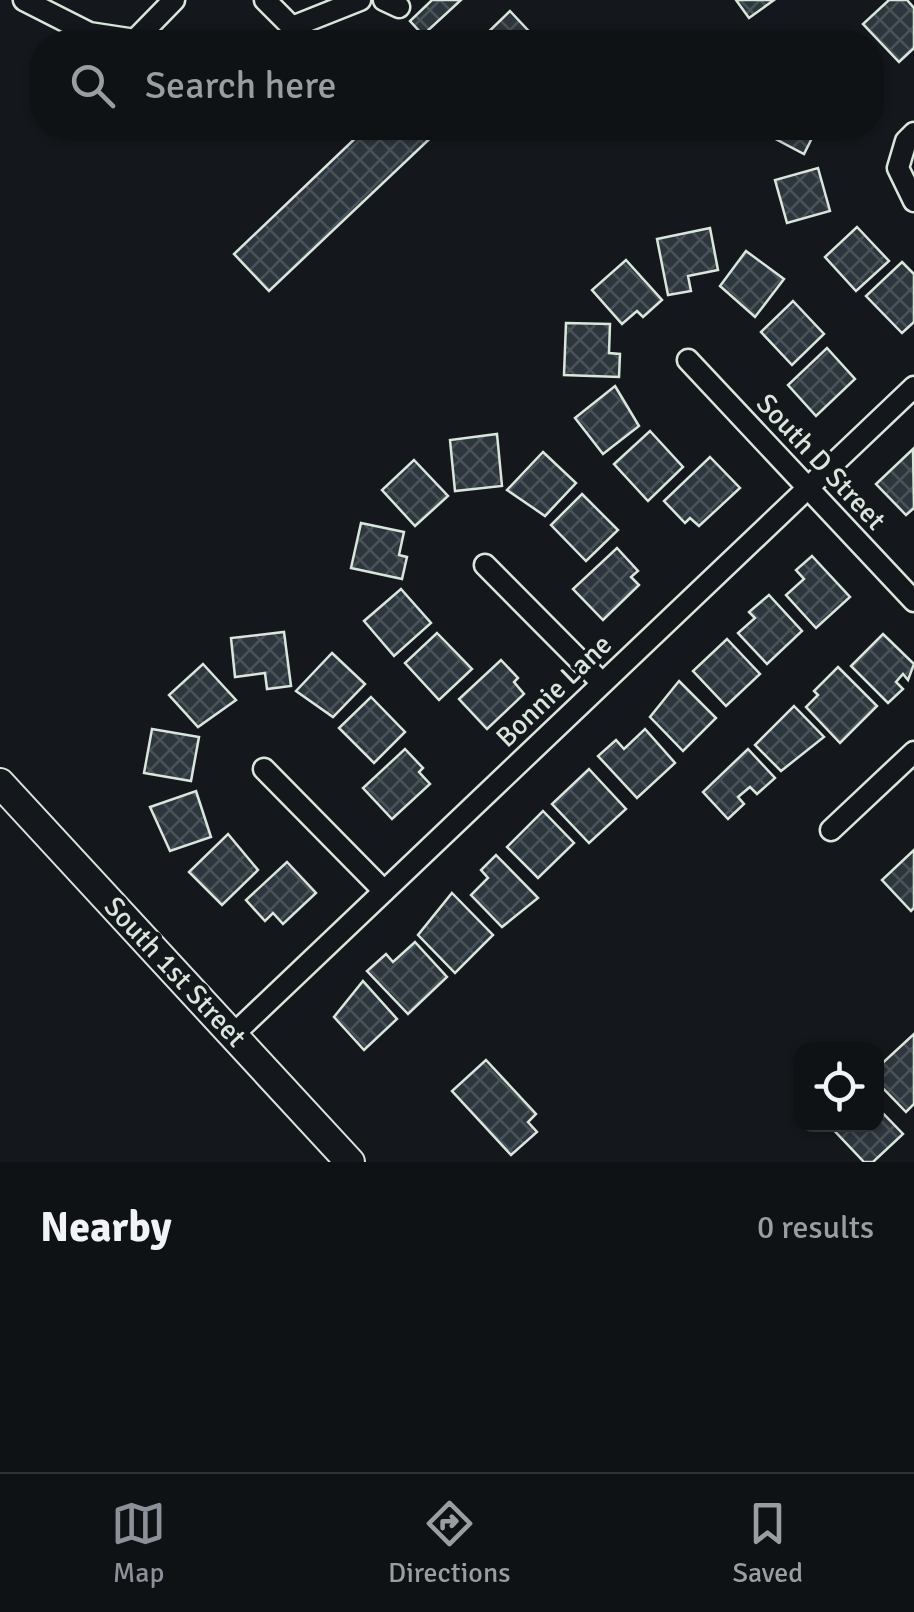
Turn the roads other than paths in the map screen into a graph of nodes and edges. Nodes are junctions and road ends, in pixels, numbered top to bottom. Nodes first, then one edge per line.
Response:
1 (24, 0) edge
2 (174, 0) edge
3 (265, 0) edge
4 (360, 0) edge
5 (83, 30) edge
6 (145, 30) edge
7 (914, 132) edge
8 (914, 201) edge
9 (688, 360) dead end
10 (914, 387) edge
11 (808, 488) junction
12 (485, 565) dead end
13 (914, 602) edge
14 (602, 683) junction
15 (914, 752) edge
16 (264, 769) dead end
17 (0, 783) edge
18 (831, 830) dead end
19 (384, 891) junction
20 (233, 1035) junction
21 (350, 1162) edge

1 - 5 street
2 - 6 street
3 - 4 street
7 - 8 street
9 - 11 street, South D Street
10 - 11 street, Bonnie Lane
11 - 13 street, South D Street
11 - 14 street, Bonnie Lane
12 - 14 street
14 - 19 street, Bonnie Lane
15 - 18 street
16 - 19 street
17 - 20 main road, South 1st Street
19 - 20 street, Bonnie Lane
20 - 21 main road, South 1st Street

